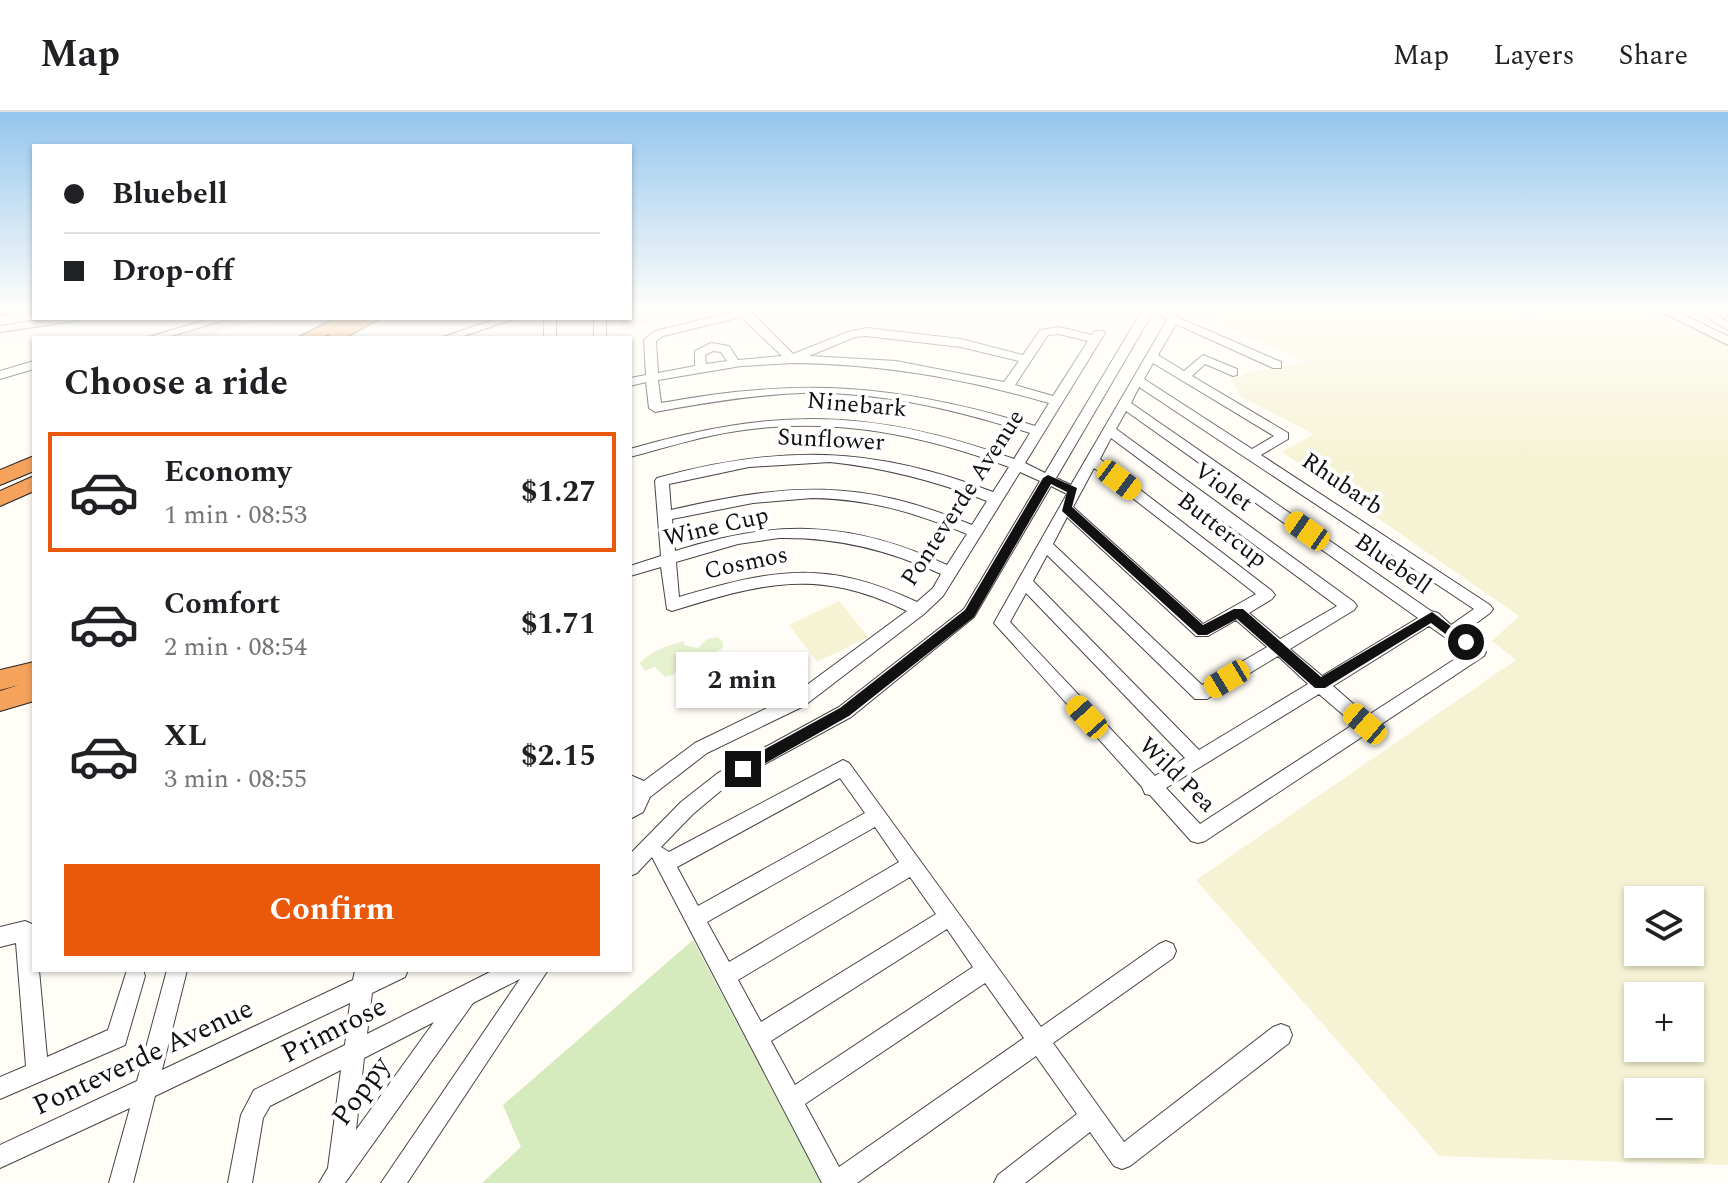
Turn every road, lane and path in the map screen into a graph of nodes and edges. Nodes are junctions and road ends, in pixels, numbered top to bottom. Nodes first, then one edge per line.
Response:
1 (650, 359) edge
2 (791, 359) joint
3 (1026, 359) edge
4 (1083, 359) edge
5 (1119, 359) edge
6 (1149, 359) edge
7 (1156, 359) edge
8 (1264, 359) edge
9 (32, 364) edge
10 (1277, 365) dead end
11 (1, 369) edge
12 (1233, 372) dead end
13 (1185, 376) junction
14 (652, 377) junction
15 (1137, 380) junction
16 (632, 382) edge
17 (1008, 386) junction
18 (1056, 401) junction
19 (1124, 404) junction
20 (1037, 431) junction
21 (1110, 431) junction
22 (632, 452) edge
23 (1252, 455) junction
24 (1094, 461) junction
25 (1017, 463) junction
26 (32, 464) edge
27 (0, 478) edge
28 (1048, 478) junction
29 (32, 484) edge
30 (1073, 491) junction
31 (32, 493) edge
32 (996, 499) junction
33 (0, 502) edge
34 (1066, 508) junction
35 (665, 516) junction
36 (975, 532) junction
37 (1045, 545) junction
38 (668, 560) junction
39 (632, 570) edge
40 (950, 572) junction
41 (1025, 582) junction
42 (919, 610) junction
43 (1238, 612) junction
44 (1432, 617) junction
45 (1453, 632) junction
46 (1279, 648) junction
47 (1478, 652) joint
48 (32, 672) edge
49 (0, 680) edge
50 (1320, 685) junction
51 (32, 692) edge
52 (0, 701) edge
53 (1365, 724) junction
54 (1197, 759) junction
55 (636, 788) edge
56 (1151, 788) junction
57 (632, 809) edge
58 (877, 816) junction
59 (654, 843) junction
60 (665, 864) junction
61 (632, 865) edge
62 (912, 865) junction
63 (949, 917) junction
64 (694, 919) junction
65 (0, 937) edge
66 (1166, 951) dead end
67 (987, 970) junction
68 (176, 972) edge
69 (390, 972) edge
70 (512, 972) edge
71 (537, 972) edge
72 (135, 976) dead end
73 (725, 976) junction
74 (364, 979) edge
75 (467, 995) junction
76 (1281, 1035) dead end
77 (757, 1037) junction
78 (1038, 1041) junction
79 (353, 1052) junction
80 (37, 1070) junction
81 (0, 1088) edge
82 (145, 1089) junction
83 (791, 1100) junction
84 (1092, 1117) junction
85 (0, 1157) edge
86 (335, 1178) edge
87 (121, 1183) edge
88 (240, 1183) edge
89 (393, 1183) edge
90 (836, 1183) edge
91 (1006, 1183) edge

1 - 14 street
2 - 14 street
2 - 17 street
3 - 17 street
4 - 18 street, Ponteverde Avenue
5 - 28 street
6 - 15 street, Wild Pea
7 - 13 street
8 - 10 street
9 - 11 street
12 - 13 street
13 - 23 street
14 - 16 street
14 - 20 street
15 - 19 street, Wild Pea
15 - 23 street, Rhubarb
17 - 18 street
18 - 20 street, Ponteverde Avenue
19 - 21 street, Wild Pea
19 - 44 street, Bluebell
20 - 25 street, Ponteverde Avenue
21 - 24 street, Wild Pea
21 - 46 street, Violet
22 - 25 street, Ninebark
23 - 45 street, Rhubarb
24 - 30 street, Wild Pea
24 - 43 street, Buttercup
25 - 28 street, Ninebark
25 - 32 street, Ponteverde Avenue
26 - 27 highway
28 - 30 street, Ninebark
28 - 59 street
29 - 33 highway
30 - 34 street, Wild Pea
31 - 33 highway
32 - 35 street, Sunflower
32 - 36 street, Ponteverde Avenue
34 - 37 street, Wild Pea
34 - 43 street, Buttercup
35 - 36 street
35 - 38 street
36 - 40 street, Ponteverde Avenue
37 - 41 street, Wild Pea
37 - 46 street
38 - 39 street, Wine Cup
38 - 40 street, Wine Cup
38 - 42 street, Cosmos
40 - 42 street, Ponteverde Avenue
41 - 54 street
41 - 56 street, Wild Pea
42 - 55 street, Ponteverde Avenue
43 - 46 street
44 - 45 street, Bluebell
44 - 50 street
45 - 47 street, Bluebell
46 - 50 street
47 - 53 street, Wild Pea
48 - 49 highway
50 - 53 street
50 - 54 street
51 - 52 highway
53 - 56 street, Wild Pea
54 - 56 street
55 - 57 street
58 - 60 street
58 - 62 street
58 - 64 street
59 - 60 street
59 - 61 street
60 - 64 street
62 - 63 street
62 - 73 street
63 - 67 street
63 - 77 street
64 - 73 street
65 - 80 street
66 - 78 street
67 - 78 street
67 - 83 street
68 - 82 street
69 - 74 street, Ponteverde Avenue
70 - 75 street, Primrose
71 - 89 street
72 - 80 street
73 - 77 street
74 - 79 street
74 - 82 street, Ponteverde Avenue
75 - 79 street, Primrose
75 - 86 street, Poppy
76 - 84 street
77 - 83 street
78 - 84 street
78 - 90 street
79 - 86 street
79 - 88 street, Primrose
80 - 81 street
82 - 85 street, Ponteverde Avenue
82 - 87 street
83 - 90 street
84 - 91 street

